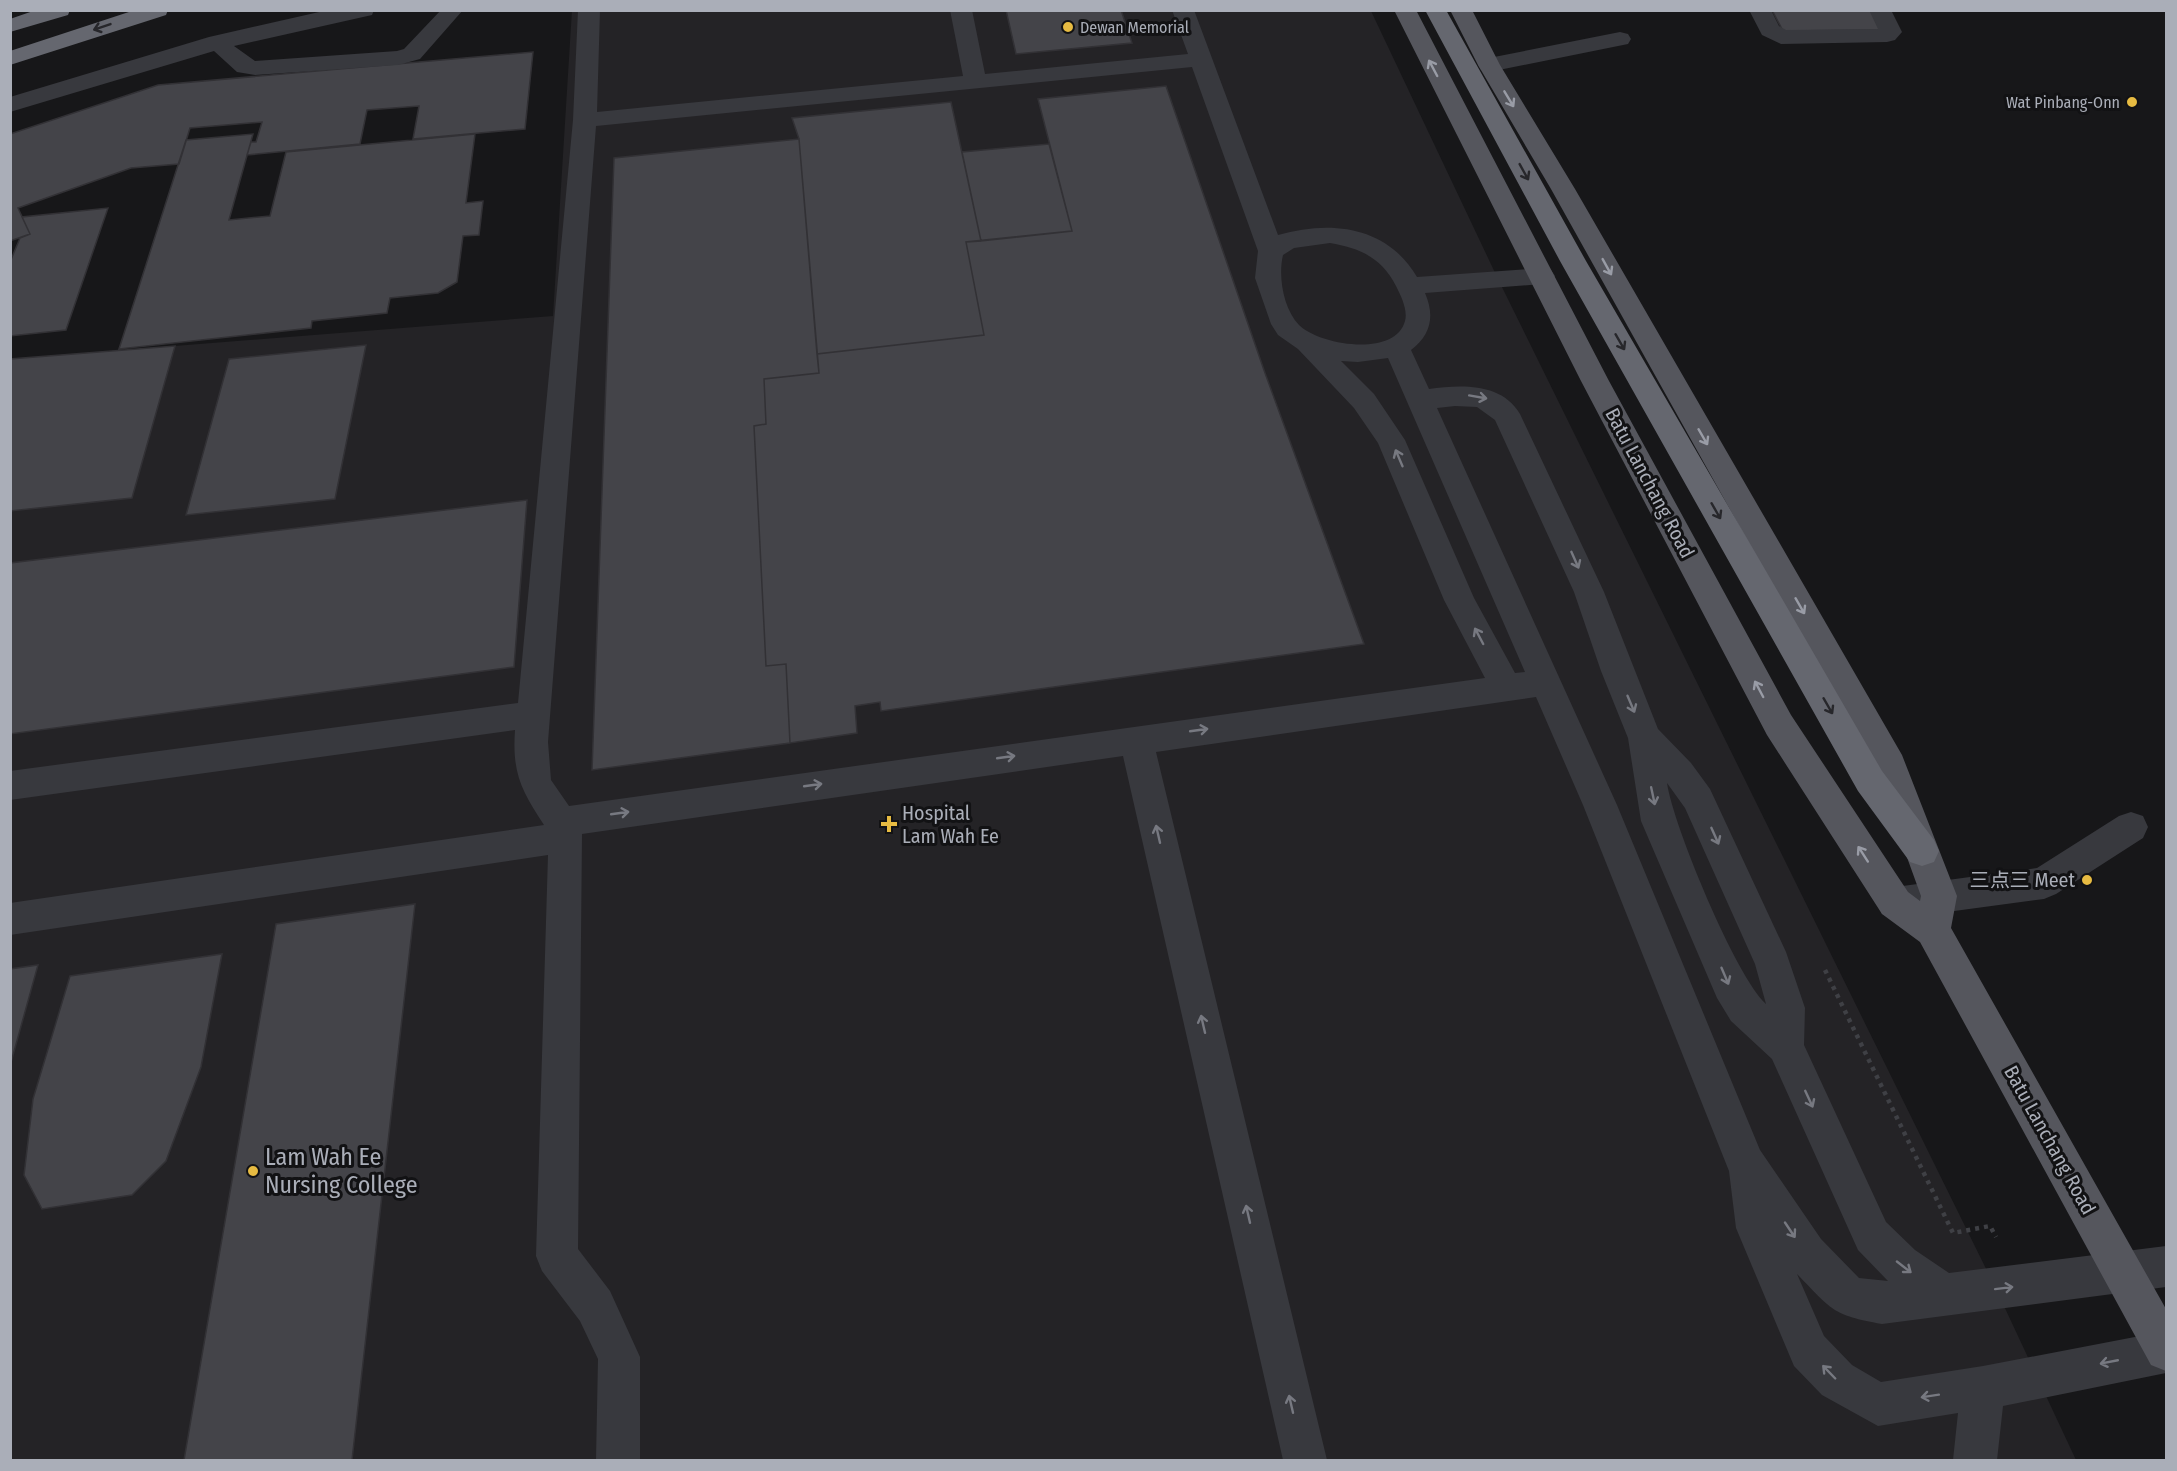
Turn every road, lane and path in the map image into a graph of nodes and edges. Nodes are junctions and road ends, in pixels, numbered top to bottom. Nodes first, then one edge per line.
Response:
1 (60, 10) edge
2 (158, 10) edge
3 (364, 10) edge
4 (453, 10) edge
5 (589, 10) edge
6 (961, 10) edge
7 (1183, 10) edge
8 (1405, 10) edge
9 (1435, 10) edge
10 (1461, 10) edge
11 (1760, 10) edge
12 (1880, 10) edge
13 (10, 26) edge
14 (1620, 39) dead end
15 (217, 42) junction
16 (10, 58) edge
17 (1201, 59) junction
18 (1489, 65) junction
19 (975, 80) junction
20 (10, 105) edge
21 (585, 120) junction
22 (1271, 251) junction
23 (1542, 276) junction
24 (1409, 286) junction
25 (1305, 341) junction
26 (1396, 347) junction
27 (1420, 400) junction
28 (1546, 682) junction
29 (1506, 687) junction
30 (533, 714) junction
31 (1645, 738) junction
32 (1136, 739) junction
33 (10, 786) edge
34 (2131, 827) dead end
35 (564, 829) junction
36 (1922, 851) junction
37 (1936, 913) junction
38 (10, 919) edge
39 (1785, 1046) junction
40 (1746, 1164) junction
41 (2166, 1266) edge
42 (2122, 1271) junction
43 (1946, 1296) junction
44 (2166, 1351) edge
45 (1983, 1388) junction
46 (618, 1461) edge
47 (1305, 1461) edge
48 (1975, 1461) edge

1 - 13 highway
2 -> 16 highway
3 - 15 lane
4 - 15 lane
5 - 21 lane
6 - 19 lane
7 - 17 lane
23 -> 8 main road, Batu Lanchang Road
9 -> 36 highway
10 - 18 main road, Batu Lanchang Road
11 - 12 lane
14 - 18 lane
15 - 20 lane
17 - 19 lane
17 - 22 lane
18 -> 36 main road, Batu Lanchang Road
19 - 21 lane
21 - 30 lane
22 - 24 lane
22 - 25 lane
23 - 24 lane
37 -> 23 main road, Batu Lanchang Road
24 - 26 lane
25 - 26 lane
29 -> 25 lane
26 - 27 lane
27 - 28 lane
27 -> 31 lane
28 - 29 lane
28 - 40 lane
32 -> 29 lane
30 - 33 lane
30 - 35 lane
31 -> 39 lane
31 -> 39 lane
35 -> 32 lane
47 -> 32 lane
34 - 37 lane
35 - 38 lane
35 - 46 lane
36 - 37 main road, Batu Lanchang Road
37 - 42 main road, Batu Lanchang Road
39 -> 43 lane
40 -> 43 lane
45 -> 40 lane
41 - 42 lane
43 -> 42 lane
42 - 44 main road, Batu Lanchang Road
44 -> 45 lane
45 - 48 lane

